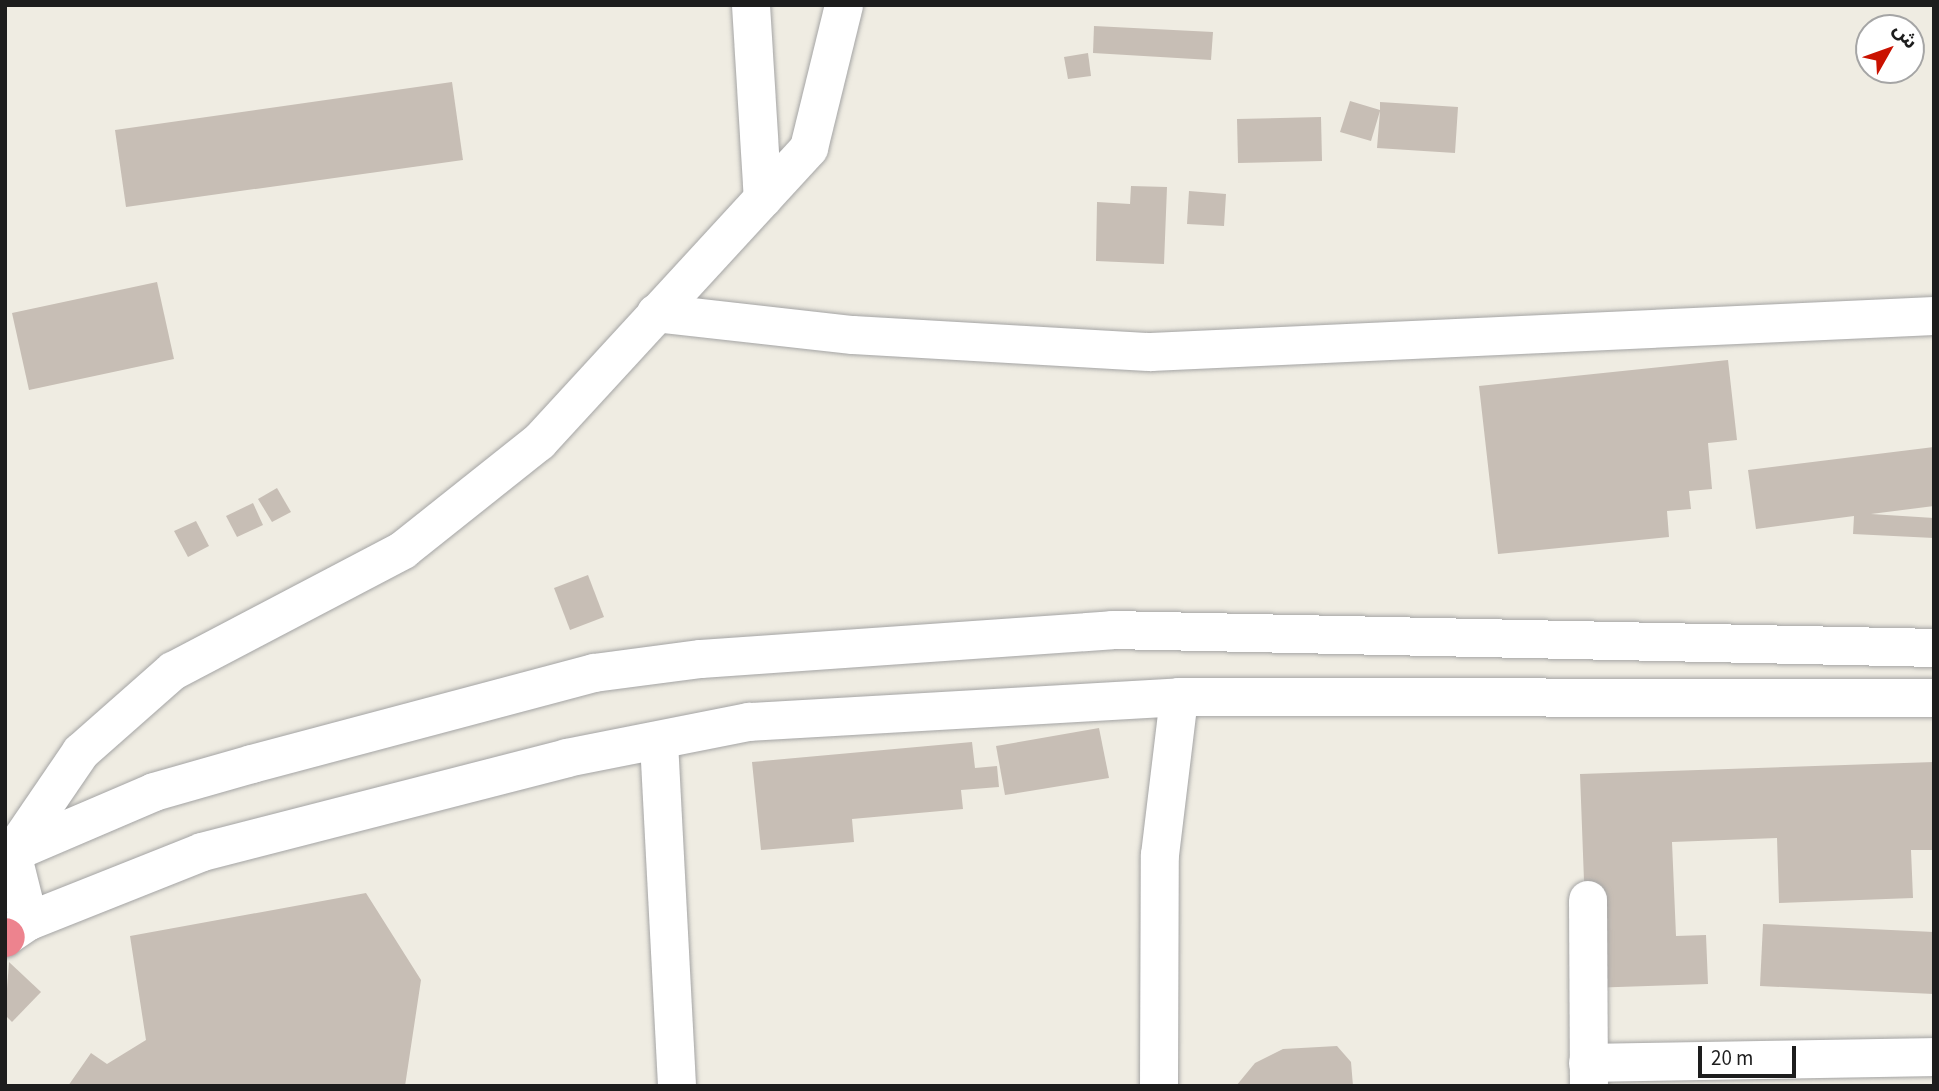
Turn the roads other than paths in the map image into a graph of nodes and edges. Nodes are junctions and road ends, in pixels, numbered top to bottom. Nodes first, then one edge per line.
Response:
1 (751, 5) edge
2 (844, 5) edge
3 (763, 199) junction
4 (656, 313) junction
5 (1934, 316) edge
6 (1934, 648) edge
7 (1178, 698) junction
8 (1934, 698) edge
9 (659, 742) junction
10 (8, 855) edge
11 (1588, 900) dead end
12 (11, 933) edge
13 (1934, 1057) edge
14 (1588, 1074) edge
15 (677, 1086) edge
16 (1158, 1086) edge

1 - 3 street
2 - 3 street
3 - 4 street
4 - 5 street
4 - 10 street
6 - 10 street
7 - 8 street
7 - 9 street
7 - 16 street
9 - 12 street
9 - 15 street
10 - 12 street
11 - 14 street
13 - 14 street

